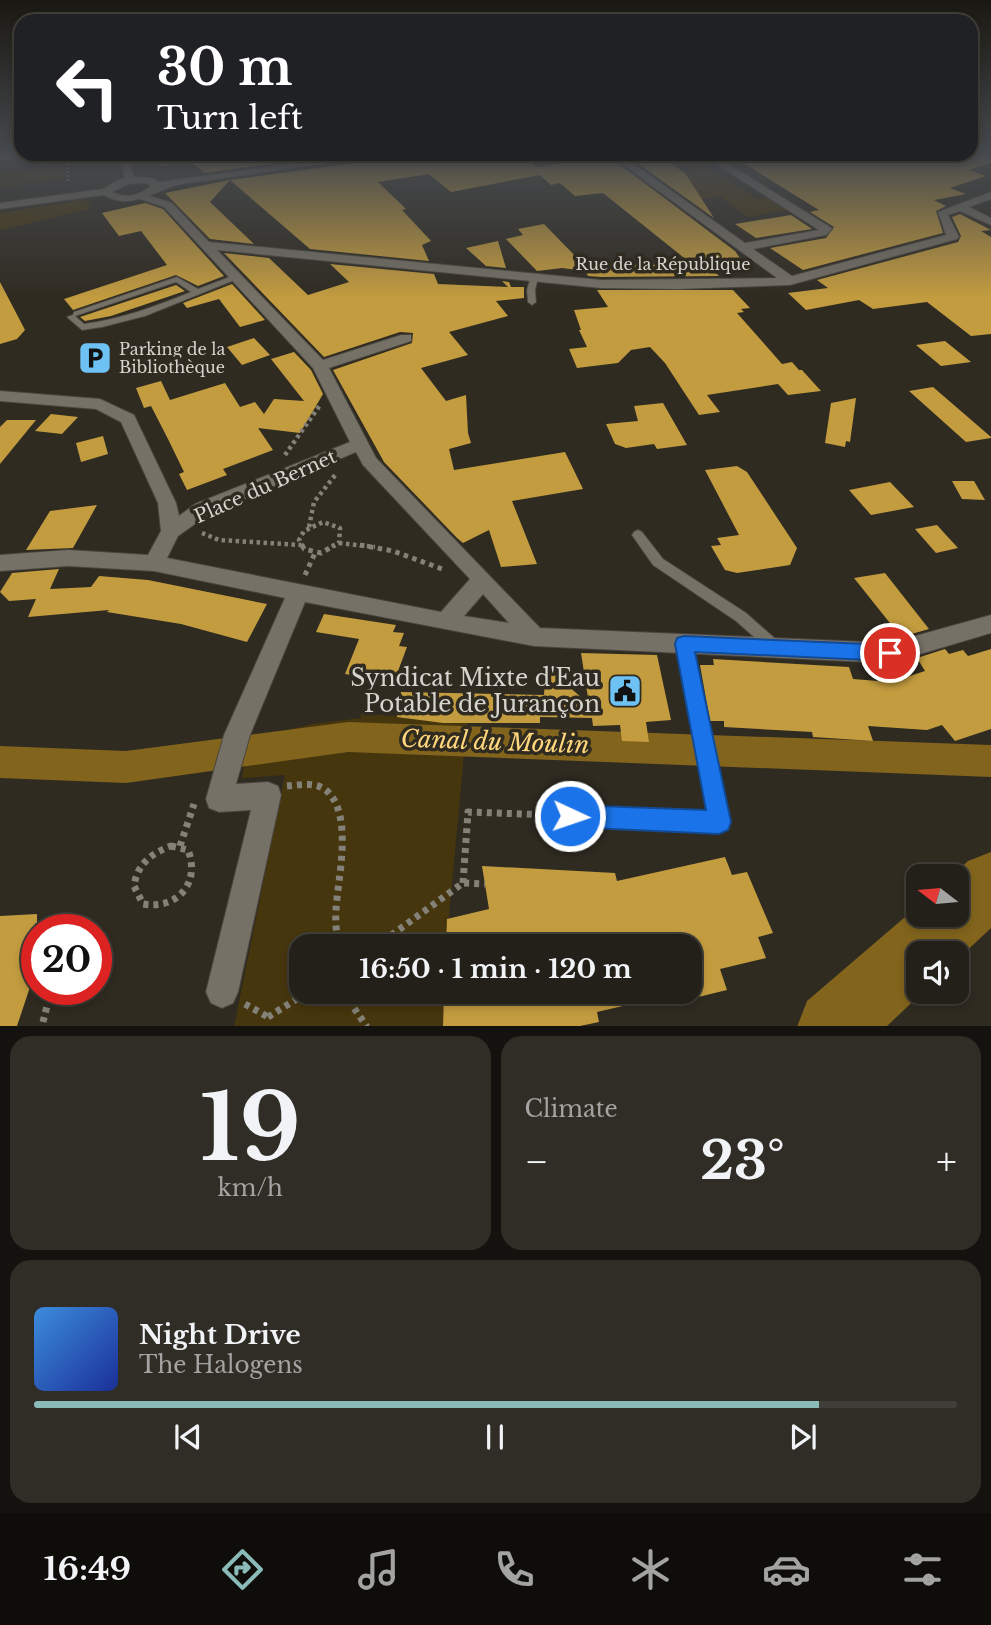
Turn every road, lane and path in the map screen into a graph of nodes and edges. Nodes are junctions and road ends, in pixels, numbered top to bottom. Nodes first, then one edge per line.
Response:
1 (24, 203) edge
2 (162, 203) edge
3 (682, 203) edge
4 (784, 203) edge
5 (969, 203) edge
6 (0, 206) edge
7 (960, 206) junction
8 (991, 222) edge
9 (208, 245) junction
10 (743, 247) junction
11 (238, 277) junction
12 (534, 278) junction
13 (790, 281) junction
14 (195, 290) junction
15 (532, 302) dead end
16 (406, 338) dead end
17 (320, 366) junction
18 (331, 386) junction
19 (0, 396) edge
20 (360, 444) junction
21 (339, 470) dead end
22 (272, 480) junction
23 (189, 518) junction
24 (309, 527) junction
25 (171, 531) junction
26 (638, 535) dead end
27 (340, 543) junction
28 (301, 545) junction
29 (0, 563) edge
30 (154, 563) junction
31 (483, 579) junction
32 (298, 592) junction
33 (446, 622) junction
34 (991, 624) edge
35 (534, 637) junction
36 (684, 644) junction
37 (775, 648) junction
38 (225, 779) joint
39 (290, 785) dead end
40 (195, 803) dead end
41 (570, 816) joint
42 (180, 846) junction
43 (464, 883) junction
44 (485, 884) dead end
45 (337, 934) edge
46 (393, 934) edge
47 (222, 992) dead end
48 (289, 1004) edge
49 (351, 1004) edge
50 (47, 1006) dead end
51 (43, 1022) dead end
52 (268, 1026) edge
53 (366, 1026) edge

1 - 6 street
2 - 9 street
3 - 10 street
4 - 10 street
5 - 7 street
7 - 8 street
7 - 13 street, Rue de la République
9 - 11 street
9 - 12 street, Rue de la République
10 - 13 street
11 - 14 lane
11 - 17 street
12 - 13 street, Rue de la République
12 - 15 lane
14 - 14 lane
16 - 17 street
17 - 18 street
18 - 20 street
18 - 22 path
19 - 25 street
20 - 22 street, Place du Bernet
20 - 31 street, Place du Bernet
21 - 24 path
22 - 23 street, Place du Bernet
23 - 25 street, Place du Bernet
23 - 28 path
24 - 27 path
24 - 28 path
25 - 30 street, Place du Bernet
26 - 37 lane
27 - 28 path
27 - 31 path
29 - 30 street
30 - 32 street
31 - 33 street
31 - 35 street, Place du Bernet
32 - 33 street
32 - 38 street
33 - 35 street
34 - 37 street
35 - 36 street
36 - 37 street
36 - 41 lane
38 - 47 street
39 - 45 path
40 - 42 path
41 - 43 path
42 - 42 path
43 - 44 path
43 - 46 path
48 - 52 path
49 - 53 path
50 - 51 path

